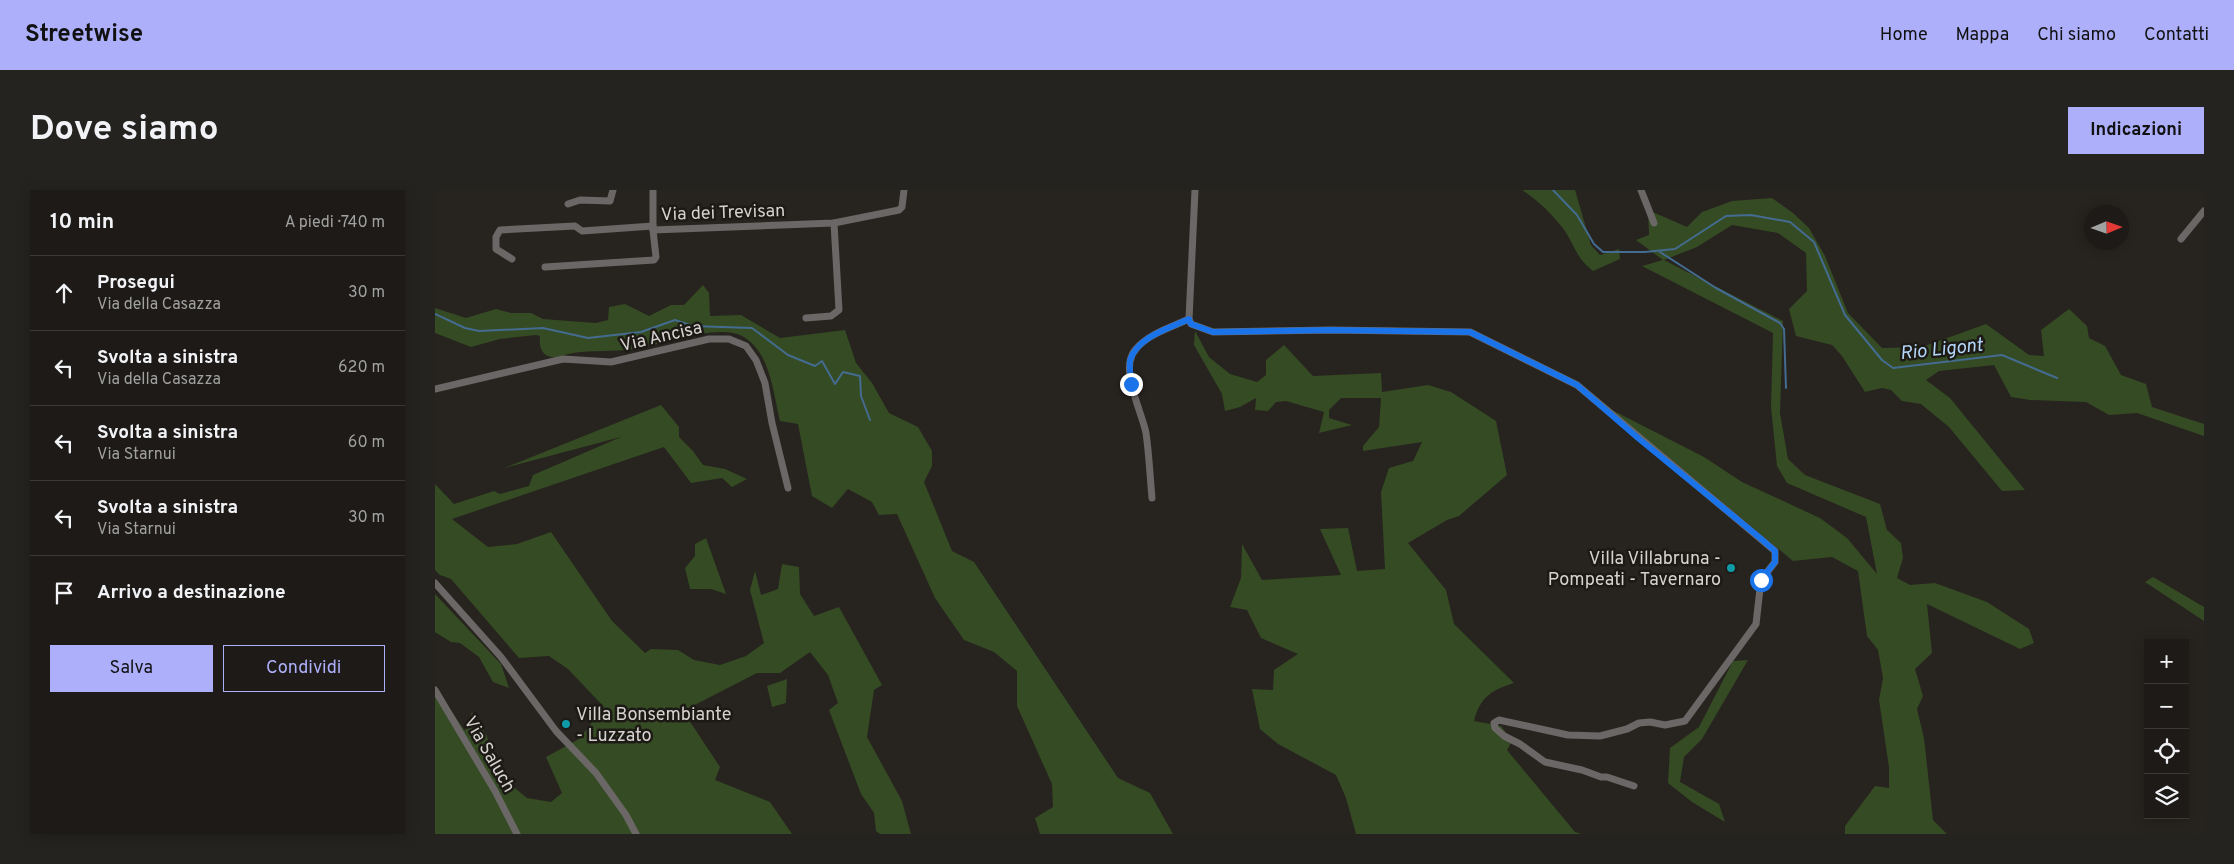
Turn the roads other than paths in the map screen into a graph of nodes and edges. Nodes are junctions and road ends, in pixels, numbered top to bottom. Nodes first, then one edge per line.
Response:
1 (613, 190) edge
2 (653, 190) edge
3 (904, 190) edge
4 (1195, 190) edge
5 (1641, 190) edge
6 (568, 204) dead end
7 (2204, 211) edge
8 (834, 223) junction
9 (1654, 223) dead end
10 (653, 228) junction
11 (2181, 239) dead end
12 (512, 258) dead end
13 (545, 267) dead end
14 (806, 318) dead end
15 (1189, 319) junction
16 (435, 389) edge
17 (788, 488) dead end
18 (1152, 498) dead end
19 (435, 583) edge
20 (435, 690) edge
21 (1634, 786) dead end
22 (517, 834) edge
23 (636, 834) edge

1 - 6 street
2 - 10 street, Via dei Trevisan
3 - 8 street, Via dei Trevisan
4 - 15 street
5 - 9 street
7 - 11 street
8 - 10 street, Via dei Trevisan
8 - 14 street
10 - 12 street
10 - 13 street
15 - 18 street
15 - 21 street
16 - 17 street, Via Ancisa
19 - 23 street
20 - 22 street, Via Saluch

